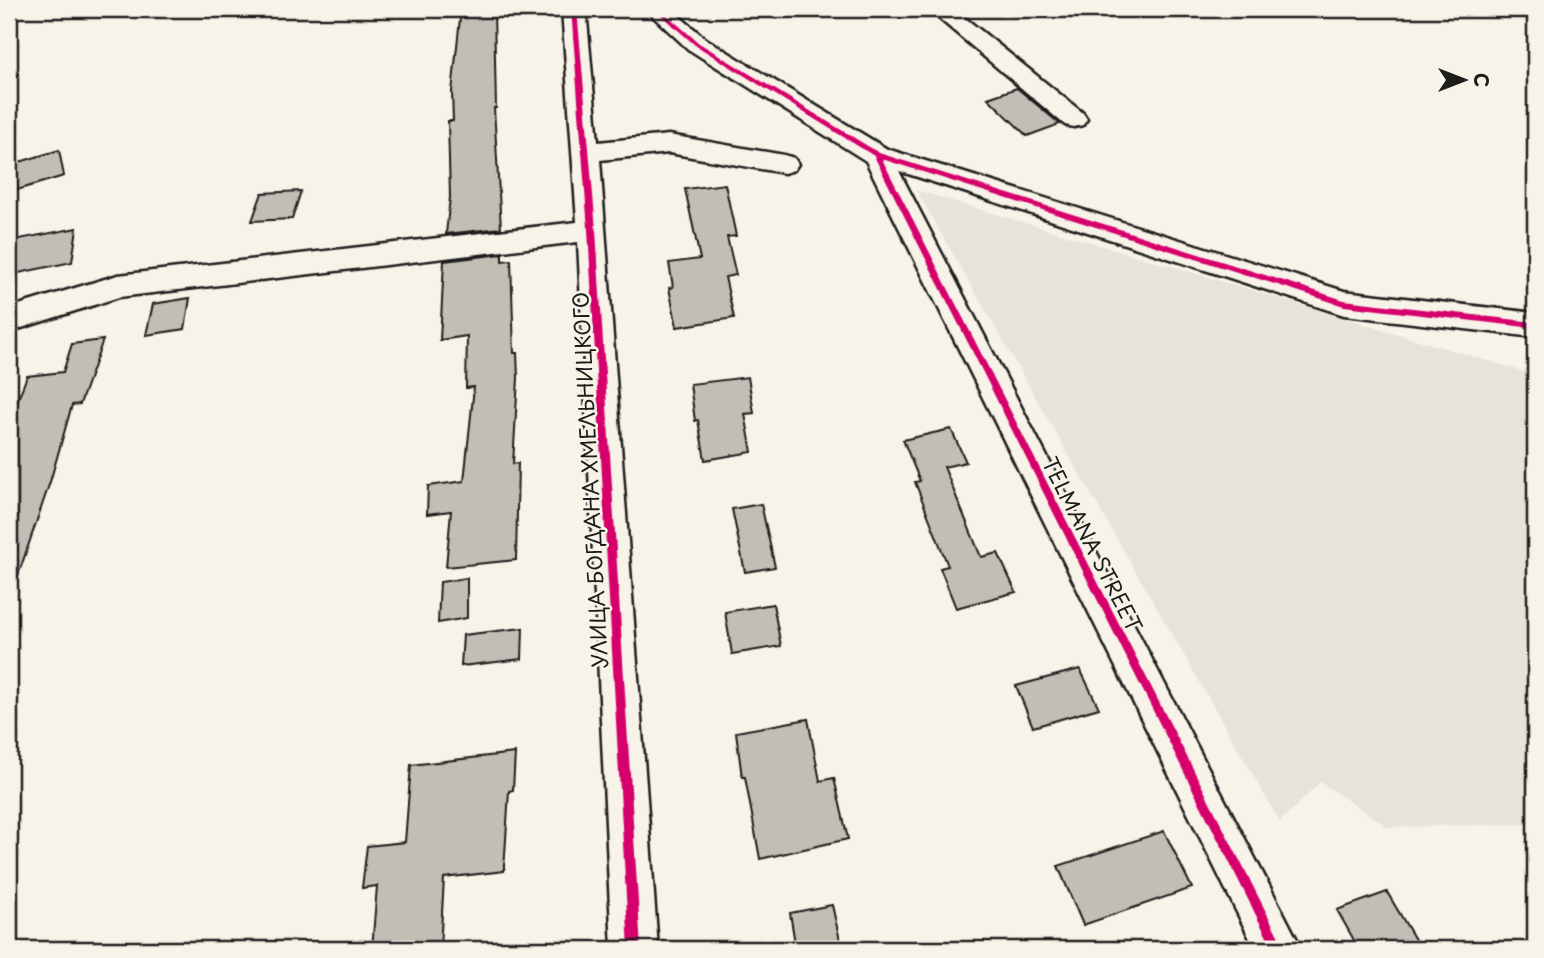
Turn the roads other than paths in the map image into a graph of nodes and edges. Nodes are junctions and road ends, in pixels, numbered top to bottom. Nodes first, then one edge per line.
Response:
1 (574, 9) edge
2 (657, 9) edge
3 (940, 9) edge
4 (1074, 119) dead end
5 (586, 152) junction
6 (877, 155) junction
7 (784, 164) dead end
8 (592, 230) junction
9 (9, 320) edge
10 (1535, 325) edge
11 (635, 949) edge
12 (1279, 949) edge

1 - 5 street, УЛИЦА БОГДАНА ХМЕЛЬНИЦКОГО
2 - 6 street
3 - 4 street
5 - 7 street
5 - 8 street, УЛИЦА БОГДАНА ХМЕЛЬНИЦКОГО
6 - 10 street
6 - 12 street, TELMANA STREET
8 - 9 street
8 - 11 street, УЛИЦА БОГДАНА ХМЕЛЬНИЦКОГО

